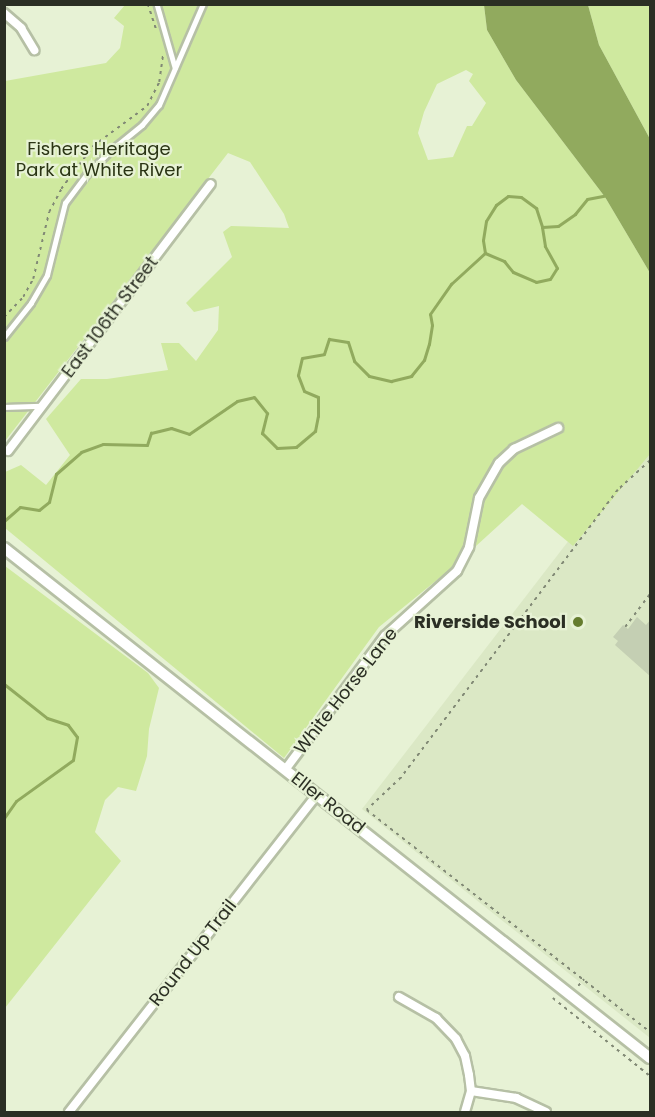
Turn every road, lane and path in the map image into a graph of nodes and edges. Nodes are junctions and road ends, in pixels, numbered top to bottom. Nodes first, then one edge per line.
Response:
1 (157, 4) edge
2 (203, 4) edge
3 (4, 13) edge
4 (34, 50) dead end
5 (175, 67) junction
6 (211, 184) dead end
7 (4, 337) edge
8 (42, 405) junction
9 (4, 407) edge
10 (558, 428) dead end
11 (8, 451) dead end
12 (651, 461) edge
13 (7, 550) edge
14 (651, 594) edge
15 (625, 627) dead end
16 (285, 770) junction
17 (317, 795) junction
18 (399, 997) dead end
19 (553, 998) dead end
20 (651, 1032) edge
21 (651, 1058) edge
22 (651, 1076) edge
23 (471, 1091) junction
24 (69, 1113) edge
25 (465, 1113) edge
26 (546, 1113) edge

1 - 5 lane
2 - 5 lane
3 - 4 street
5 - 7 lane
6 - 8 street, East 106th Street
8 - 9 lane
8 - 11 street, East 106th Street
10 - 16 street, White Horse Lane
12 - 20 path
13 - 16 street, Eller Road
14 - 15 path
16 - 17 street, Eller Road
17 - 21 street, Eller Road
17 - 24 street, Round Up Trail
18 - 23 street
19 - 22 path
23 - 25 street
23 - 26 street

